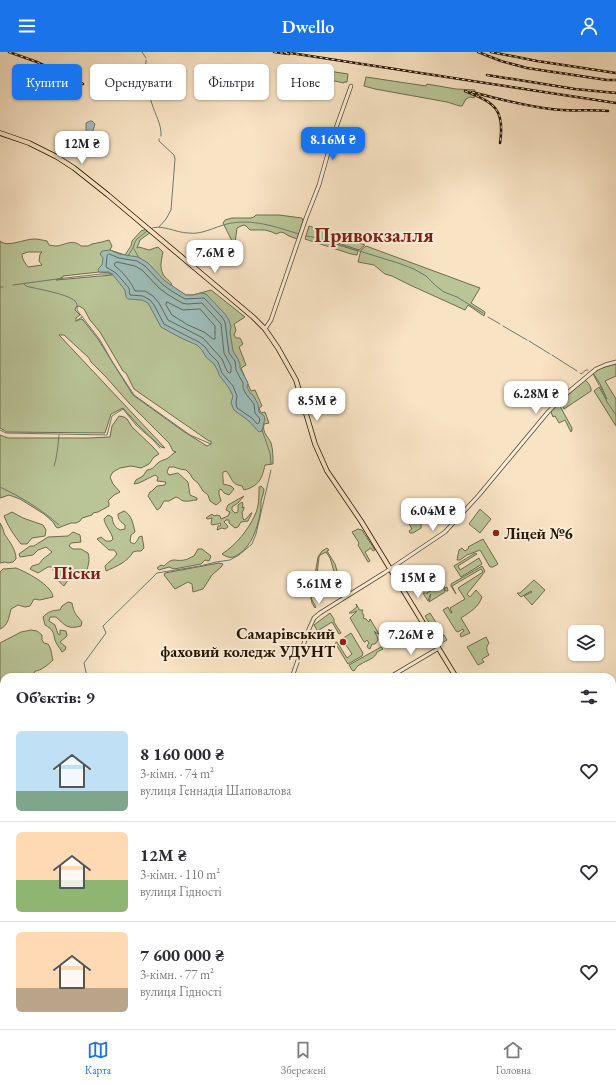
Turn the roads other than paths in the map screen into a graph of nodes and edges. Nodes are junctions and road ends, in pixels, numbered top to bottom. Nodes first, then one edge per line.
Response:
1 (351, 86) dead end
2 (0, 133) edge
3 (265, 330) junction
4 (616, 362) edge
5 (390, 569) junction
6 (439, 648) junction
7 (293, 673) edge
8 (397, 673) edge
9 (454, 673) edge

1 - 3 street
2 - 3 main road
3 - 5 main road
4 - 5 street
5 - 6 main road
5 - 7 street
6 - 8 street
6 - 9 main road

